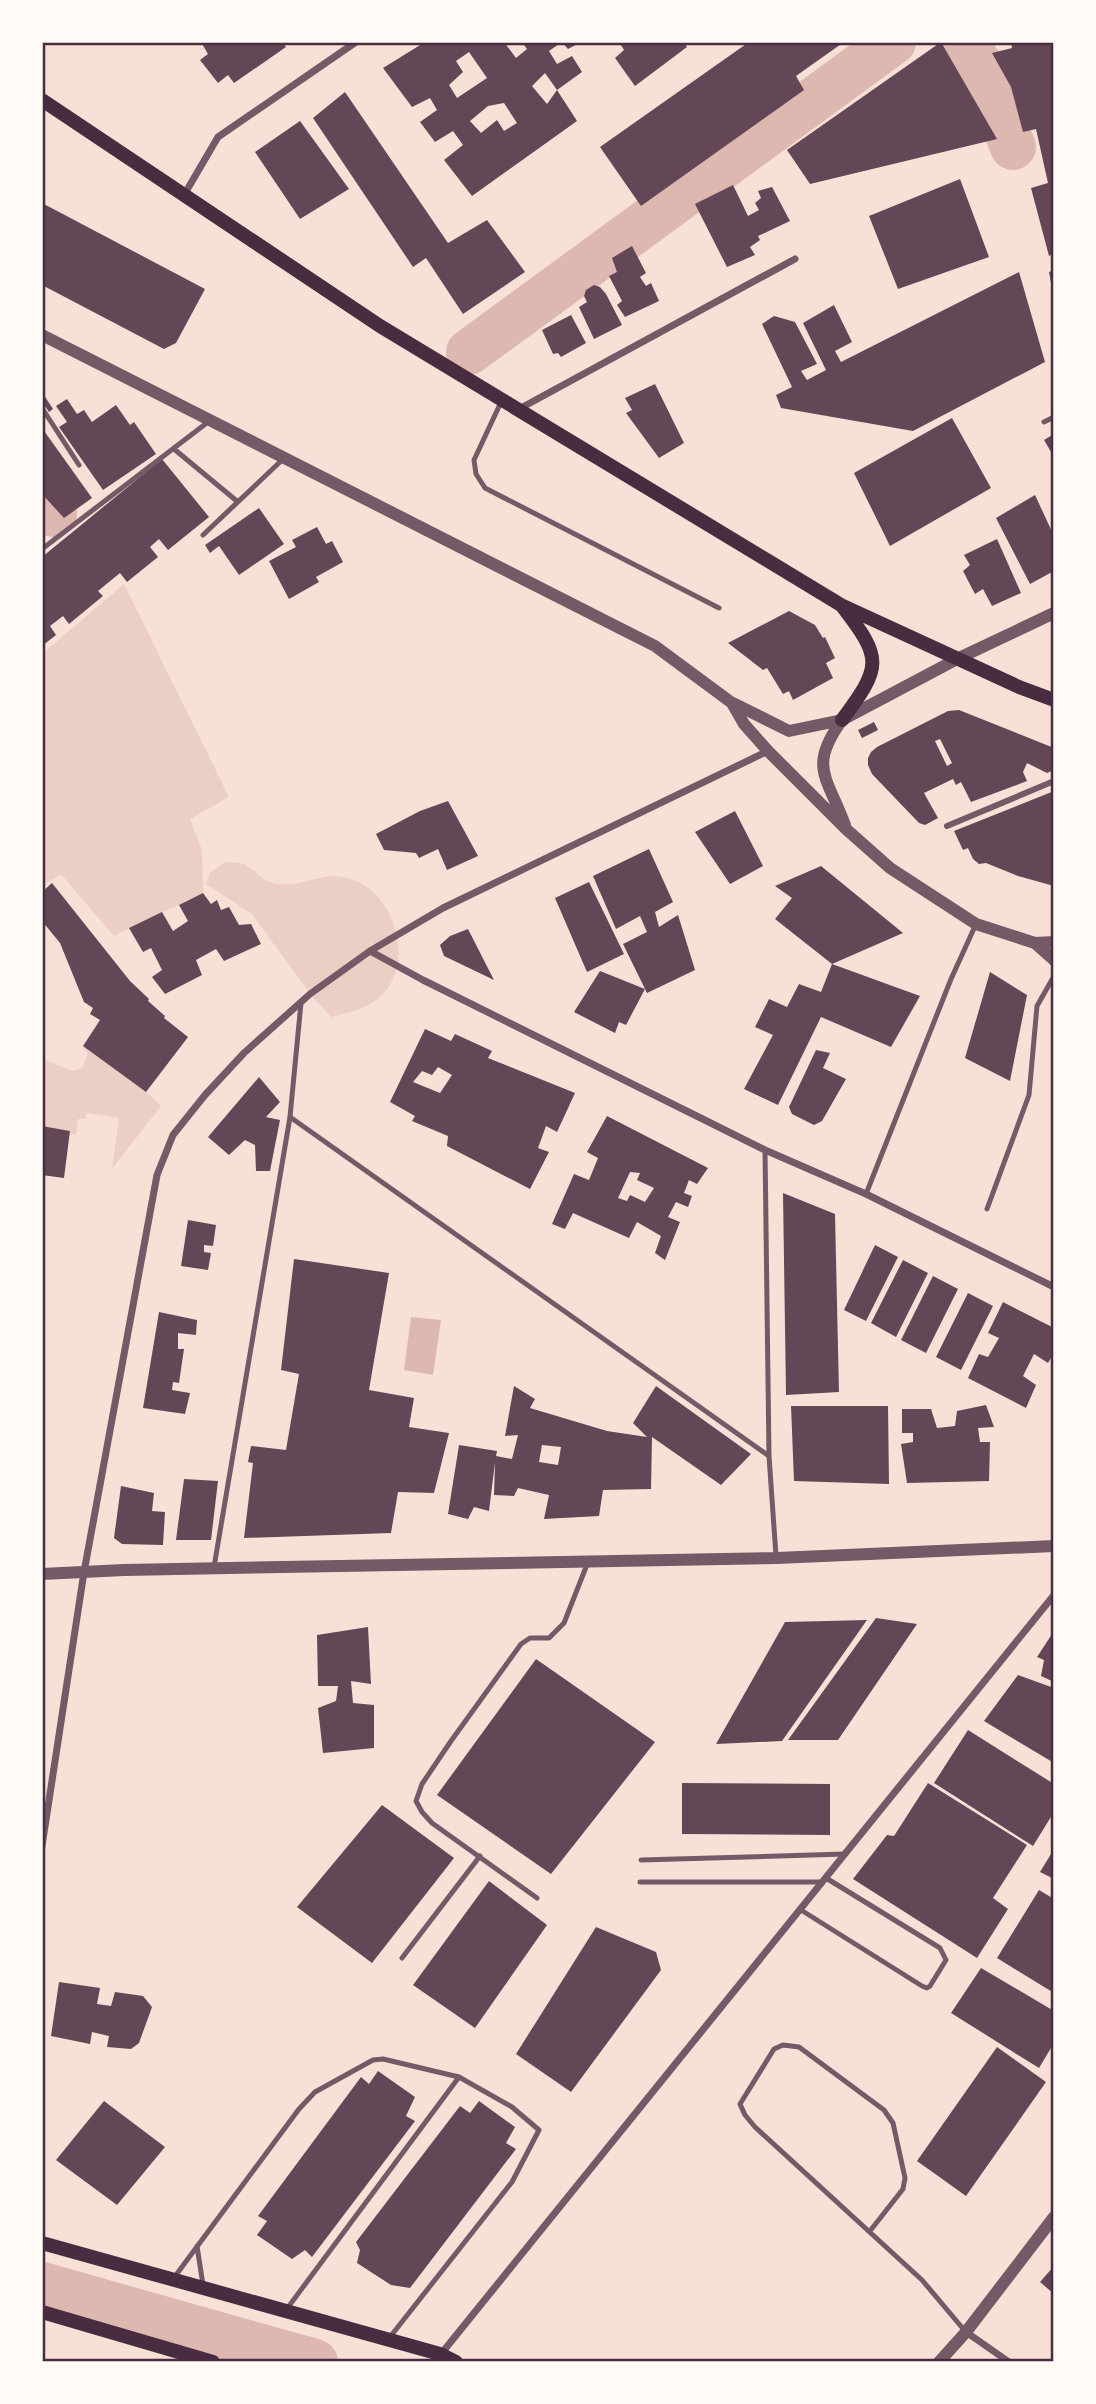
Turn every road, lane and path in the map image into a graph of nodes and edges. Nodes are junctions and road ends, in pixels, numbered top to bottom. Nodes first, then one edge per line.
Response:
1 (356, 42) edge
2 (42, 100) edge
3 (184, 195) junction
4 (795, 259) dead end
5 (42, 335) edge
6 (502, 400) junction
7 (42, 408) edge
8 (517, 410) junction
9 (1054, 418) edge
10 (211, 420) junction
11 (1044, 422) dead end
12 (174, 449) junction
13 (285, 457) junction
14 (79, 465) dead end
15 (238, 502) junction
16 (203, 536) dead end
17 (42, 549) edge
18 (841, 605) junction
19 (719, 608) dead end
20 (1054, 612) edge
21 (959, 658) junction
22 (1054, 700) edge
23 (732, 703) junction
24 (842, 720) junction
25 (768, 751) junction
26 (1054, 781) edge
27 (947, 826) dead end
28 (846, 829) junction
29 (976, 924) junction
30 (1054, 942) edge
31 (1035, 943) junction
32 (370, 951) junction
33 (1054, 960) edge
34 (1054, 976) edge
35 (300, 1003) junction
36 (289, 1117) junction
37 (765, 1150) junction
38 (866, 1194) junction
39 (987, 1209) dead end
40 (1054, 1287) edge
41 (769, 1456) junction
42 (1054, 1546) edge
43 (776, 1558) junction
44 (588, 1562) junction
45 (214, 1568) junction
46 (84, 1572) junction
47 (42, 1574) edge
48 (1054, 1595) edge
49 (42, 1846) edge
50 (845, 1854) junction
51 (480, 1856) junction
52 (642, 1860) dead end
53 (824, 1880) junction
54 (640, 1882) dead end
55 (537, 1898) dead end
56 (801, 1910) junction
57 (402, 1958) dead end
58 (459, 2077) junction
59 (1054, 2217) edge
60 (870, 2231) junction
61 (42, 2243) edge
62 (197, 2245) junction
63 (173, 2279) junction
64 (204, 2288) junction
65 (286, 2311) junction
66 (42, 2312) edge
67 (966, 2332) junction
68 (388, 2340) junction
69 (440, 2354) junction
70 (213, 2362) edge
71 (456, 2362) edge
72 (939, 2362) edge
73 (1009, 2362) edge

1 - 3 street
2 - 3 main road
3 - 6 main road
4 - 8 street
5 - 10 street
6 - 8 main road
6 - 19 lane
7 - 14 lane
8 - 18 main road
9 - 11 lane
10 - 12 lane
10 - 13 street
12 - 15 lane
12 - 17 lane
13 - 15 lane
13 - 23 street
15 - 16 lane
18 - 21 main road
18 - 24 main road
20 - 21 street
21 - 22 main road
21 - 24 street
23 - 24 street
23 - 25 street
24 - 28 street
25 - 28 street
25 - 32 street
26 - 27 street
28 - 29 street
29 - 31 street
29 - 38 lane
30 - 31 street
31 - 33 street
32 - 35 street
32 - 37 street
34 - 39 lane
35 - 36 lane
35 - 46 street
36 - 41 lane
36 - 45 lane
37 - 38 street
37 - 41 lane
38 - 40 street
41 - 43 lane
42 - 43 street
43 - 44 street
44 - 45 street
44 - 51 lane
45 - 46 street
46 - 47 street
46 - 49 street
48 - 50 street
50 - 52 lane
50 - 53 street
51 - 55 lane
51 - 57 lane
53 - 54 lane
53 - 56 street
53 - 56 lane
56 - 69 street
58 - 62 lane
58 - 65 lane
58 - 68 lane
59 - 67 street
60 - 60 lane
60 - 67 lane
61 - 63 main road
62 - 63 lane
62 - 64 lane
63 - 64 main road
64 - 65 main road
65 - 68 main road
66 - 70 main road
67 - 72 street
67 - 73 street
68 - 69 main road
69 - 71 main road

